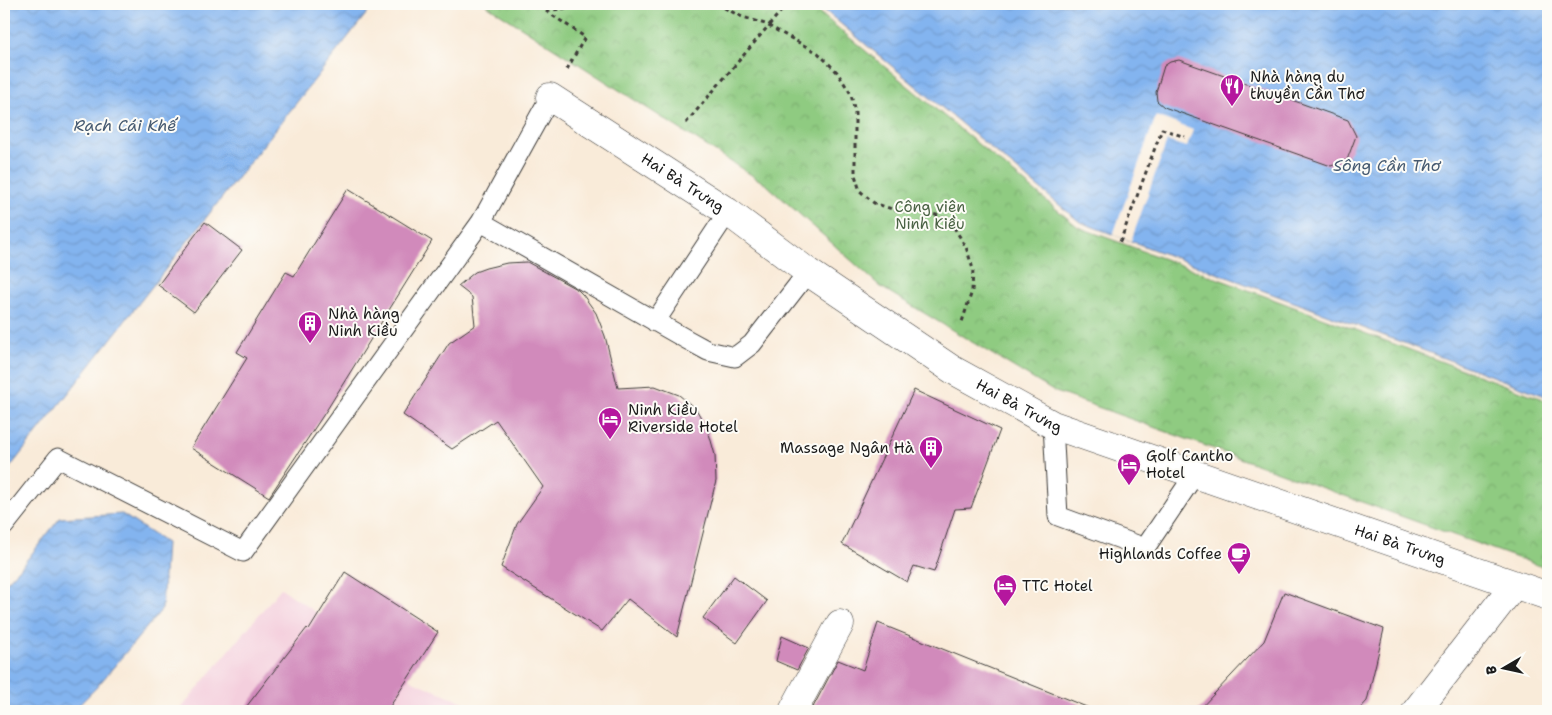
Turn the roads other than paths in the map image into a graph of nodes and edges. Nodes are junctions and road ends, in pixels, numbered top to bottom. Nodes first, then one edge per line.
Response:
1 (550, 97) joint
2 (728, 212) junction
3 (481, 222) junction
4 (808, 272) junction
5 (655, 322) junction
6 (1053, 425) junction
7 (1195, 474) junction
8 (4, 526) edge
9 (1514, 584) junction
10 (1548, 596) edge
11 (840, 624) dead end
12 (792, 711) edge
13 (1416, 711) edge

1 - 2 street, Hai Bà Trưng
1 - 3 lane
2 - 4 street, Hai Bà Trưng
2 - 5 lane
3 - 5 lane
3 - 8 lane
4 - 5 lane
4 - 6 street, Hai Bà Trưng
6 - 7 street, Hai Bà Trưng
6 - 7 lane
7 - 9 street, Hai Bà Trưng
9 - 10 street, Hai Bà Trưng
9 - 13 street
11 - 12 street

